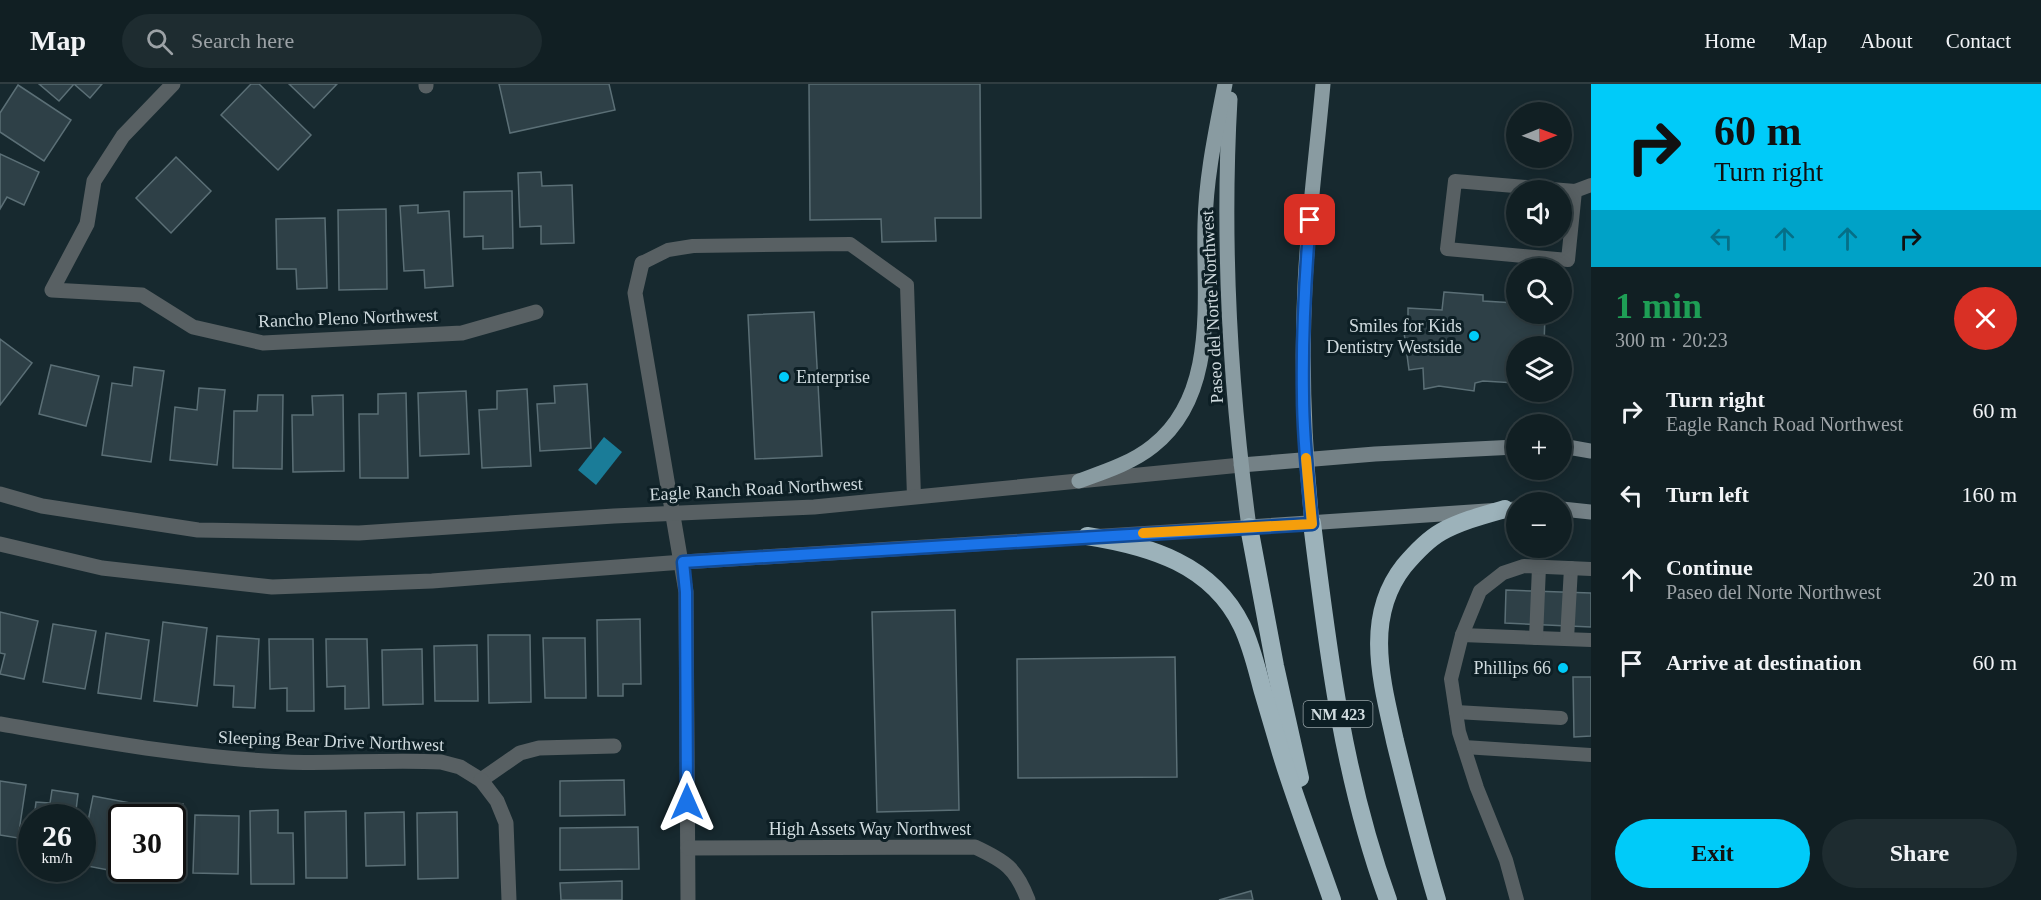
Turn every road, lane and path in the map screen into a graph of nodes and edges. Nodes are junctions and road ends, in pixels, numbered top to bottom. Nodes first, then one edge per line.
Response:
1 (173, 84) edge
2 (1225, 84) edge
3 (1230, 84) edge
4 (1323, 84) edge
5 (1591, 185) edge
6 (1575, 191) junction
7 (642, 263) joint
8 (536, 312) dead end
9 (1506, 447) edge
10 (1572, 448) edge
11 (1591, 451) edge
12 (1306, 460) junction
13 (1240, 465) junction
14 (1079, 481) junction
15 (0, 494) edge
16 (914, 497) junction
17 (1506, 509) edge
18 (1506, 510) edge
19 (1572, 510) edge
20 (1591, 512) edge
21 (674, 513) junction
22 (1312, 524) junction
23 (1249, 527) junction
24 (1087, 536) junction
25 (0, 544) edge
26 (683, 562) junction
27 (1539, 567) junction
28 (1571, 568) junction
29 (1591, 569) edge
30 (1462, 635) junction
31 (1536, 638) junction
32 (1567, 639) junction
33 (1591, 640) edge
34 (1456, 712) junction
35 (1561, 718) dead end
36 (0, 724) edge
37 (614, 746) dead end
38 (1464, 747) junction
39 (1591, 755) edge
40 (481, 780) junction
41 (688, 848) junction
42 (509, 900) edge
43 (688, 900) edge
44 (1028, 900) edge
45 (1332, 900) edge
46 (1388, 900) edge
47 (1437, 900) edge
48 (1517, 900) edge

1 - 8 street, Rancho Pleno Northwest
2 - 14 main road
3 - 13 main road, Paseo del Norte Northwest / NM 423
4 - 12 main road, NM 423
5 - 6 lane
6 - 6 lane
7 - 16 lane
7 - 21 street
9 - 12 main road, Eagle Ranch Road Northwest
10 - 11 main road
12 - 13 main road, Eagle Ranch Road Northwest
12 - 22 main road, NM 423
13 - 14 street, Eagle Ranch Road Northwest
13 - 23 main road, Paseo del Norte Northwest / NM 423
14 - 16 street, Eagle Ranch Road Northwest
15 - 21 street, Eagle Ranch Road Northwest
16 - 21 street, Eagle Ranch Road Northwest
17 - 22 main road
18 - 47 highway
19 - 20 main road
21 - 26 street
22 - 23 main road
22 - 46 highway, NM 423
23 - 24 street
23 - 45 highway, NM 423
24 - 26 street
24 - 45 highway
25 - 26 street
26 - 41 street
27 - 28 lane
27 - 30 lane
27 - 31 lane
28 - 29 lane
28 - 32 lane
30 - 31 lane
30 - 34 lane
31 - 32 lane
32 - 33 lane
34 - 35 lane
34 - 38 lane
36 - 40 street, Sleeping Bear Drive Northwest
37 - 40 street
38 - 39 lane
38 - 48 lane
40 - 42 street
41 - 43 street
41 - 44 street, High Assets Way Northwest

